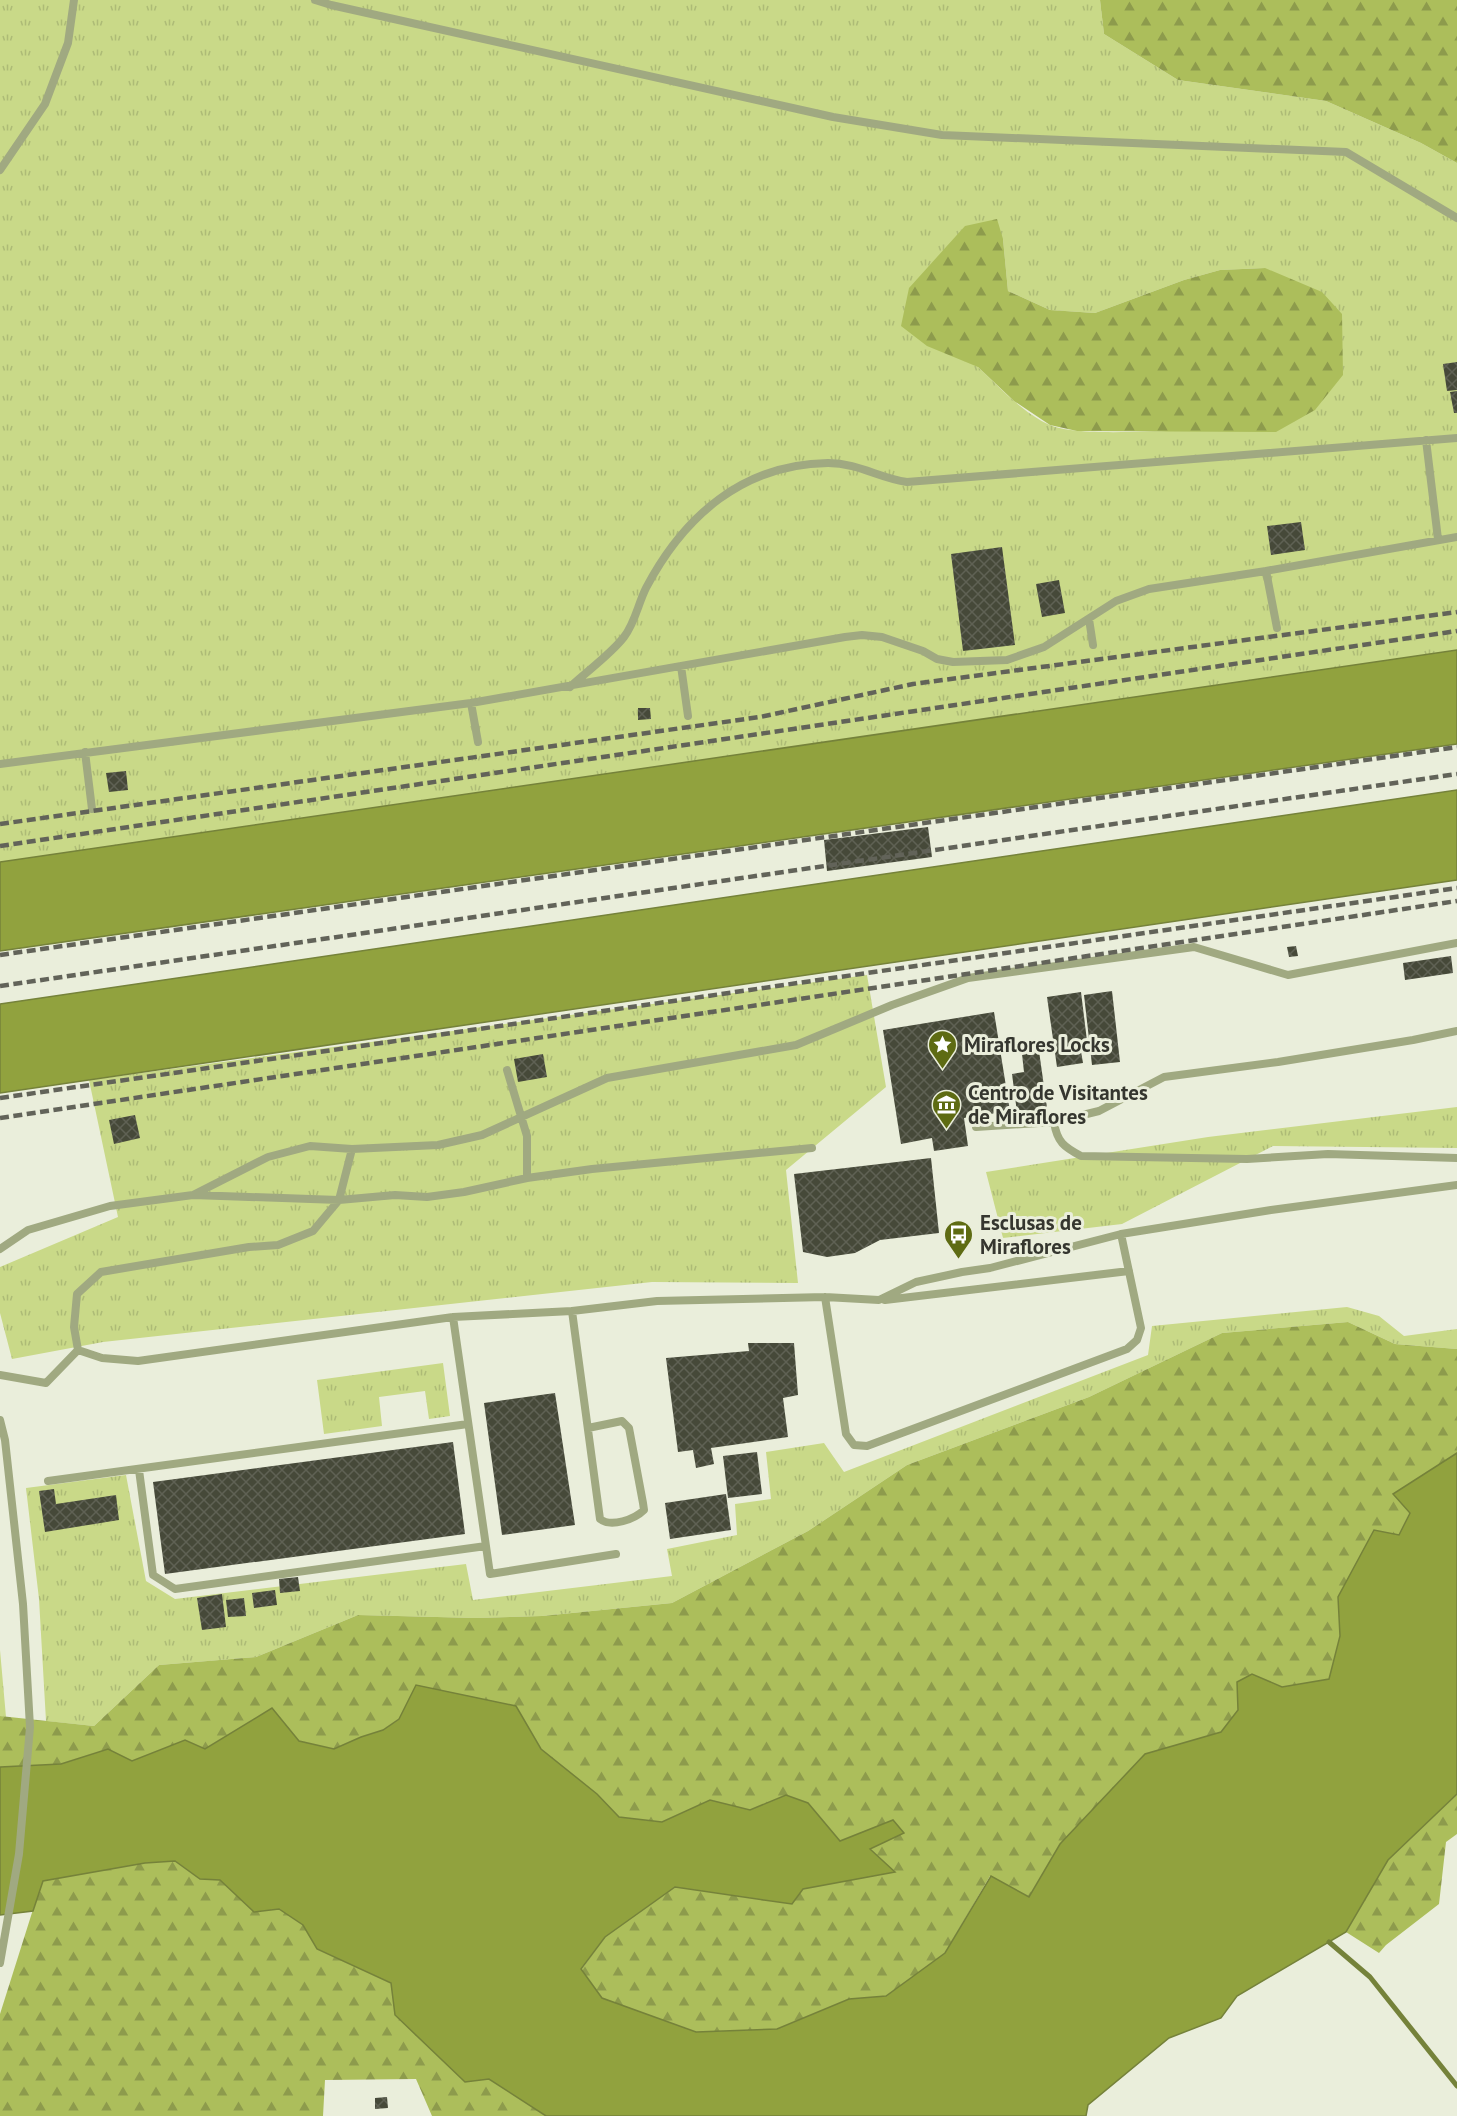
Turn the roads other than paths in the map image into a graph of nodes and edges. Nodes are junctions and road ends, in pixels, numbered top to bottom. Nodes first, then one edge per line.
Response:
1 (74, 0) edge
2 (315, 0) edge
3 (0, 170) edge
4 (1457, 218) edge
5 (1457, 438) edge
6 (1426, 441) junction
7 (1457, 537) edge
8 (1438, 539) junction
9 (1266, 571) junction
10 (1089, 619) junction
11 (1277, 628) dead end
12 (1093, 645) dead end
13 (681, 666) junction
14 (570, 687) junction
15 (471, 704) junction
16 (688, 716) dead end
17 (478, 742) dead end
18 (85, 752) junction
19 (0, 764) edge
20 (92, 809) dead end
21 (1457, 943) edge
22 (1457, 1031) edge
23 (507, 1070) dead end
24 (520, 1117) junction
25 (1054, 1122) junction
26 (976, 1127) dead end
27 (812, 1148) dead end
28 (352, 1149) junction
29 (1457, 1158) edge
30 (527, 1178) junction
31 (1457, 1185) edge
32 (193, 1195) junction
33 (339, 1200) junction
34 (1121, 1234) junction
35 (0, 1249) edge
36 (1129, 1272) junction
37 (825, 1297) junction
38 (879, 1300) junction
39 (572, 1311) junction
40 (453, 1317) junction
41 (78, 1350) junction
42 (0, 1375) edge
43 (0, 1420) edge
44 (468, 1424) junction
45 (588, 1428) junction
46 (138, 1470) junction
47 (48, 1481) dead end
48 (486, 1546) junction
49 (616, 1554) dead end
50 (0, 1963) edge

1 - 3 lane
2 - 4 lane
5 - 6 lane
6 - 8 lane
6 - 14 lane
7 - 8 lane
8 - 9 lane
9 - 10 lane
9 - 11 lane
10 - 12 lane
10 - 13 lane
13 - 14 lane
13 - 16 lane
14 - 15 lane
15 - 17 lane
15 - 18 lane
18 - 19 lane
18 - 20 lane
21 - 24 lane
22 - 25 lane
23 - 24 lane
24 - 28 lane
24 - 30 lane
25 - 26 lane
25 - 29 lane
27 - 30 lane
28 - 32 lane
28 - 33 lane
30 - 33 lane
31 - 34 lane
32 - 33 lane
32 - 35 lane
33 - 41 lane
34 - 36 lane
34 - 38 lane
36 - 37 lane
36 - 38 lane
37 - 38 lane
37 - 39 lane
39 - 40 lane
39 - 45 lane
40 - 41 lane
40 - 44 lane
41 - 42 lane
43 - 50 lane
44 - 46 lane
44 - 48 lane
45 - 45 lane
46 - 47 lane
46 - 48 lane
48 - 49 lane

